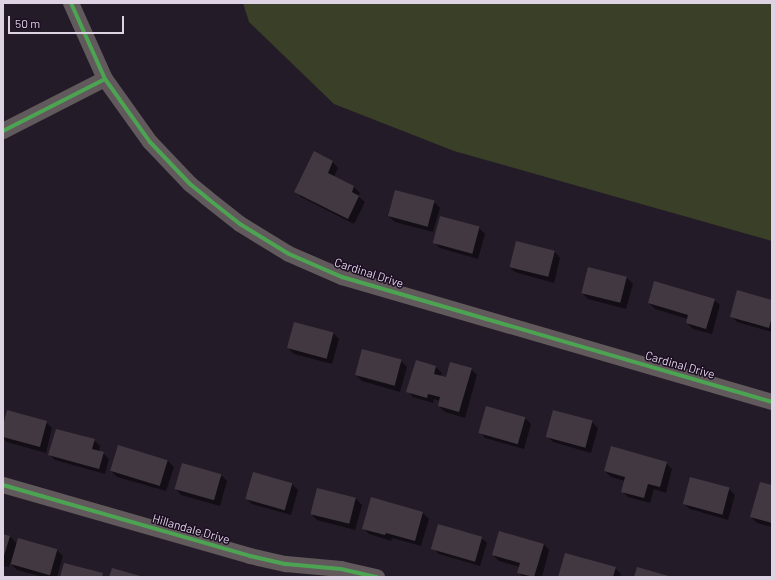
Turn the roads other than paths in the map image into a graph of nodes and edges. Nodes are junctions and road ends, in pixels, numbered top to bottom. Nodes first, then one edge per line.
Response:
1 (71, 3) edge
2 (105, 79) junction
3 (3, 131) edge
4 (772, 402) edge
5 (3, 485) edge
6 (377, 577) edge

1 - 2 street, Cardinal Drive
2 - 3 street
2 - 4 street, Cardinal Drive
5 - 6 street, Hillandale Drive

